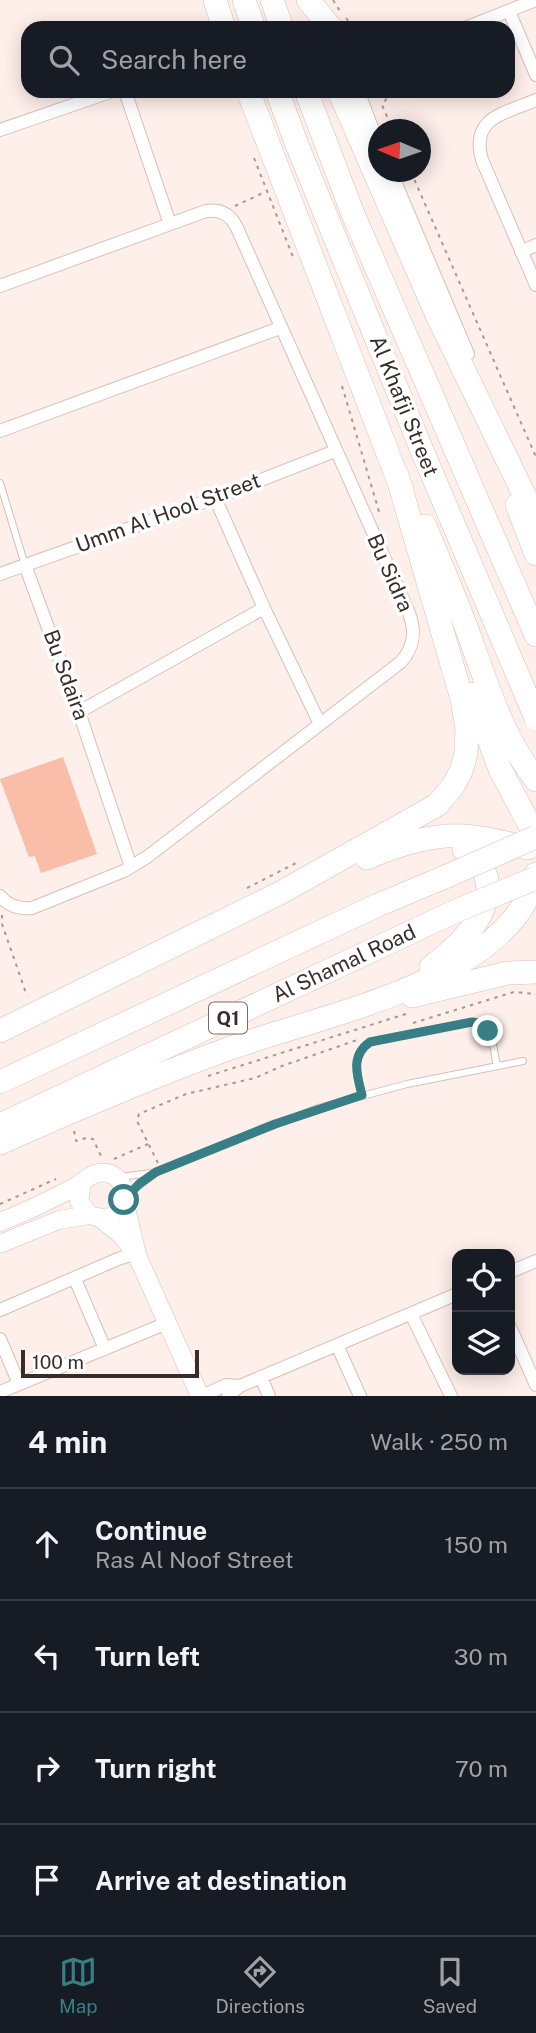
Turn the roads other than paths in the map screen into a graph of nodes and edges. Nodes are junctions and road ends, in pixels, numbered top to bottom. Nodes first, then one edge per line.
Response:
1 (215, 0) edge
2 (244, 0) edge
3 (272, 0) edge
4 (306, 0) edge
5 (321, 0) edge
6 (536, 0) edge
7 (509, 11) junction
8 (221, 21) edge
9 (252, 21) edge
10 (280, 21) edge
11 (313, 21) edge
12 (326, 21) edge
13 (329, 21) edge
14 (483, 21) edge
15 (513, 21) edge
16 (515, 25) edge
17 (536, 75) edge
18 (93, 98) edge
19 (127, 98) edge
20 (251, 98) edge
21 (280, 98) edge
22 (309, 98) edge
23 (356, 98) edge
24 (357, 98) edge
25 (536, 100) edge
26 (368, 121) edge
27 (0, 130) edge
28 (395, 182) edge
29 (170, 224) junction
30 (536, 246) edge
31 (521, 252) junction
32 (536, 285) edge
33 (0, 286) edge
34 (280, 328) junction
35 (491, 424) junction
36 (0, 431) edge
37 (335, 451) junction
38 (397, 475) junction
39 (0, 483) edge
40 (215, 498) junction
41 (536, 519) edge
42 (536, 554) edge
43 (25, 565) junction
44 (0, 574) edge
45 (264, 608) junction
46 (466, 627) junction
47 (536, 635) edge
48 (536, 698) edge
49 (79, 712) junction
50 (536, 718) edge
51 (320, 724) junction
52 (536, 780) edge
53 (536, 837) edge
54 (408, 843) junction
55 (536, 850) edge
56 (131, 867) junction
57 (536, 876) edge
58 (280, 893) junction
59 (1, 898) edge
60 (536, 972) edge
61 (382, 1000) junction
62 (0, 1031) edge
63 (523, 1061) dead end
64 (497, 1066) junction
65 (0, 1082) edge
66 (362, 1095) junction
67 (0, 1125) edge
68 (0, 1143) edge
69 (108, 1171) junction
70 (159, 1171) junction
71 (82, 1183) junction
72 (124, 1199) junction
73 (95, 1217) junction
74 (0, 1222) edge
75 (0, 1244) edge
76 (136, 1253) junction
77 (536, 1261) edge
78 (515, 1270) edge
79 (75, 1279) junction
80 (452, 1296) edge
81 (0, 1310) edge
82 (411, 1314) junction
83 (167, 1323) junction
84 (515, 1337) edge
85 (0, 1339) edge
86 (337, 1345) junction
87 (105, 1349) junction
88 (261, 1377) junction
89 (19, 1384) junction
90 (536, 1385) edge
91 (240, 1386) junction
92 (0, 1392) edge
93 (201, 1396) edge
94 (228, 1396) edge
95 (269, 1396) edge
96 (360, 1396) edge
97 (451, 1396) edge

1 - 8 highway
2 - 9 highway
3 - 10 highway
4 - 11 highway
4 - 12 highway
5 - 13 street
6 - 7 street
7 - 14 street
7 - 15 street
16 - 17 street
18 - 27 street
19 - 29 street
20 - 38 highway
21 - 50 highway, Al Khafji Street, bridge
22 - 47 highway, Al Khafji Street
23 - 35 highway
24 - 26 street
25 - 31 street
28 - 35 street
29 - 33 street
29 - 34 street, Bu Sidra
30 - 31 street
31 - 32 street
34 - 36 street
34 - 37 street, Bu Sidra
35 - 41 highway
35 - 42 highway
37 - 40 street, Umm Al Hool Street
37 - 51 street, Bu Sidra
38 - 46 highway
38 - 53 highway
38 - 58 highway
39 - 43 lane, Bu Sdaira
40 - 43 street, Umm Al Hool Street
40 - 45 street
43 - 44 street, Umm Al Hool Street
43 - 49 street, Bu Sdaira
45 - 49 street
45 - 51 street
46 - 48 highway
46 - 52 highway
49 - 56 street, Bu Sdaira
51 - 56 street, Bu Sidra
53 - 65 highway, Al Shamal Road / Q1, bridge
54 - 55 highway
54 - 58 highway
54 - 61 highway
56 - 59 street, Bu Sidra
57 - 61 highway
57 - 67 highway, Al Shamal Road / Q1, bridge
58 - 62 highway
60 - 61 highway
61 - 68 highway
63 - 64 lane
64 - 66 lane
64 - 66 lane
66 - 70 lane
69 - 70 lane
69 - 71 street
69 - 72 street
70 - 72 lane
71 - 73 street
71 - 74 street
72 - 73 street
72 - 76 street
73 - 75 street
73 - 76 street
76 - 79 street
76 - 83 street
77 - 78 street
79 - 81 street
79 - 87 street
80 - 82 street
82 - 86 street
82 - 97 street
83 - 87 street
83 - 93 street
84 - 90 street
85 - 89 street
86 - 88 street
86 - 96 street
87 - 89 street
88 - 91 street
88 - 95 street
89 - 92 street
91 - 93 street
91 - 94 street

